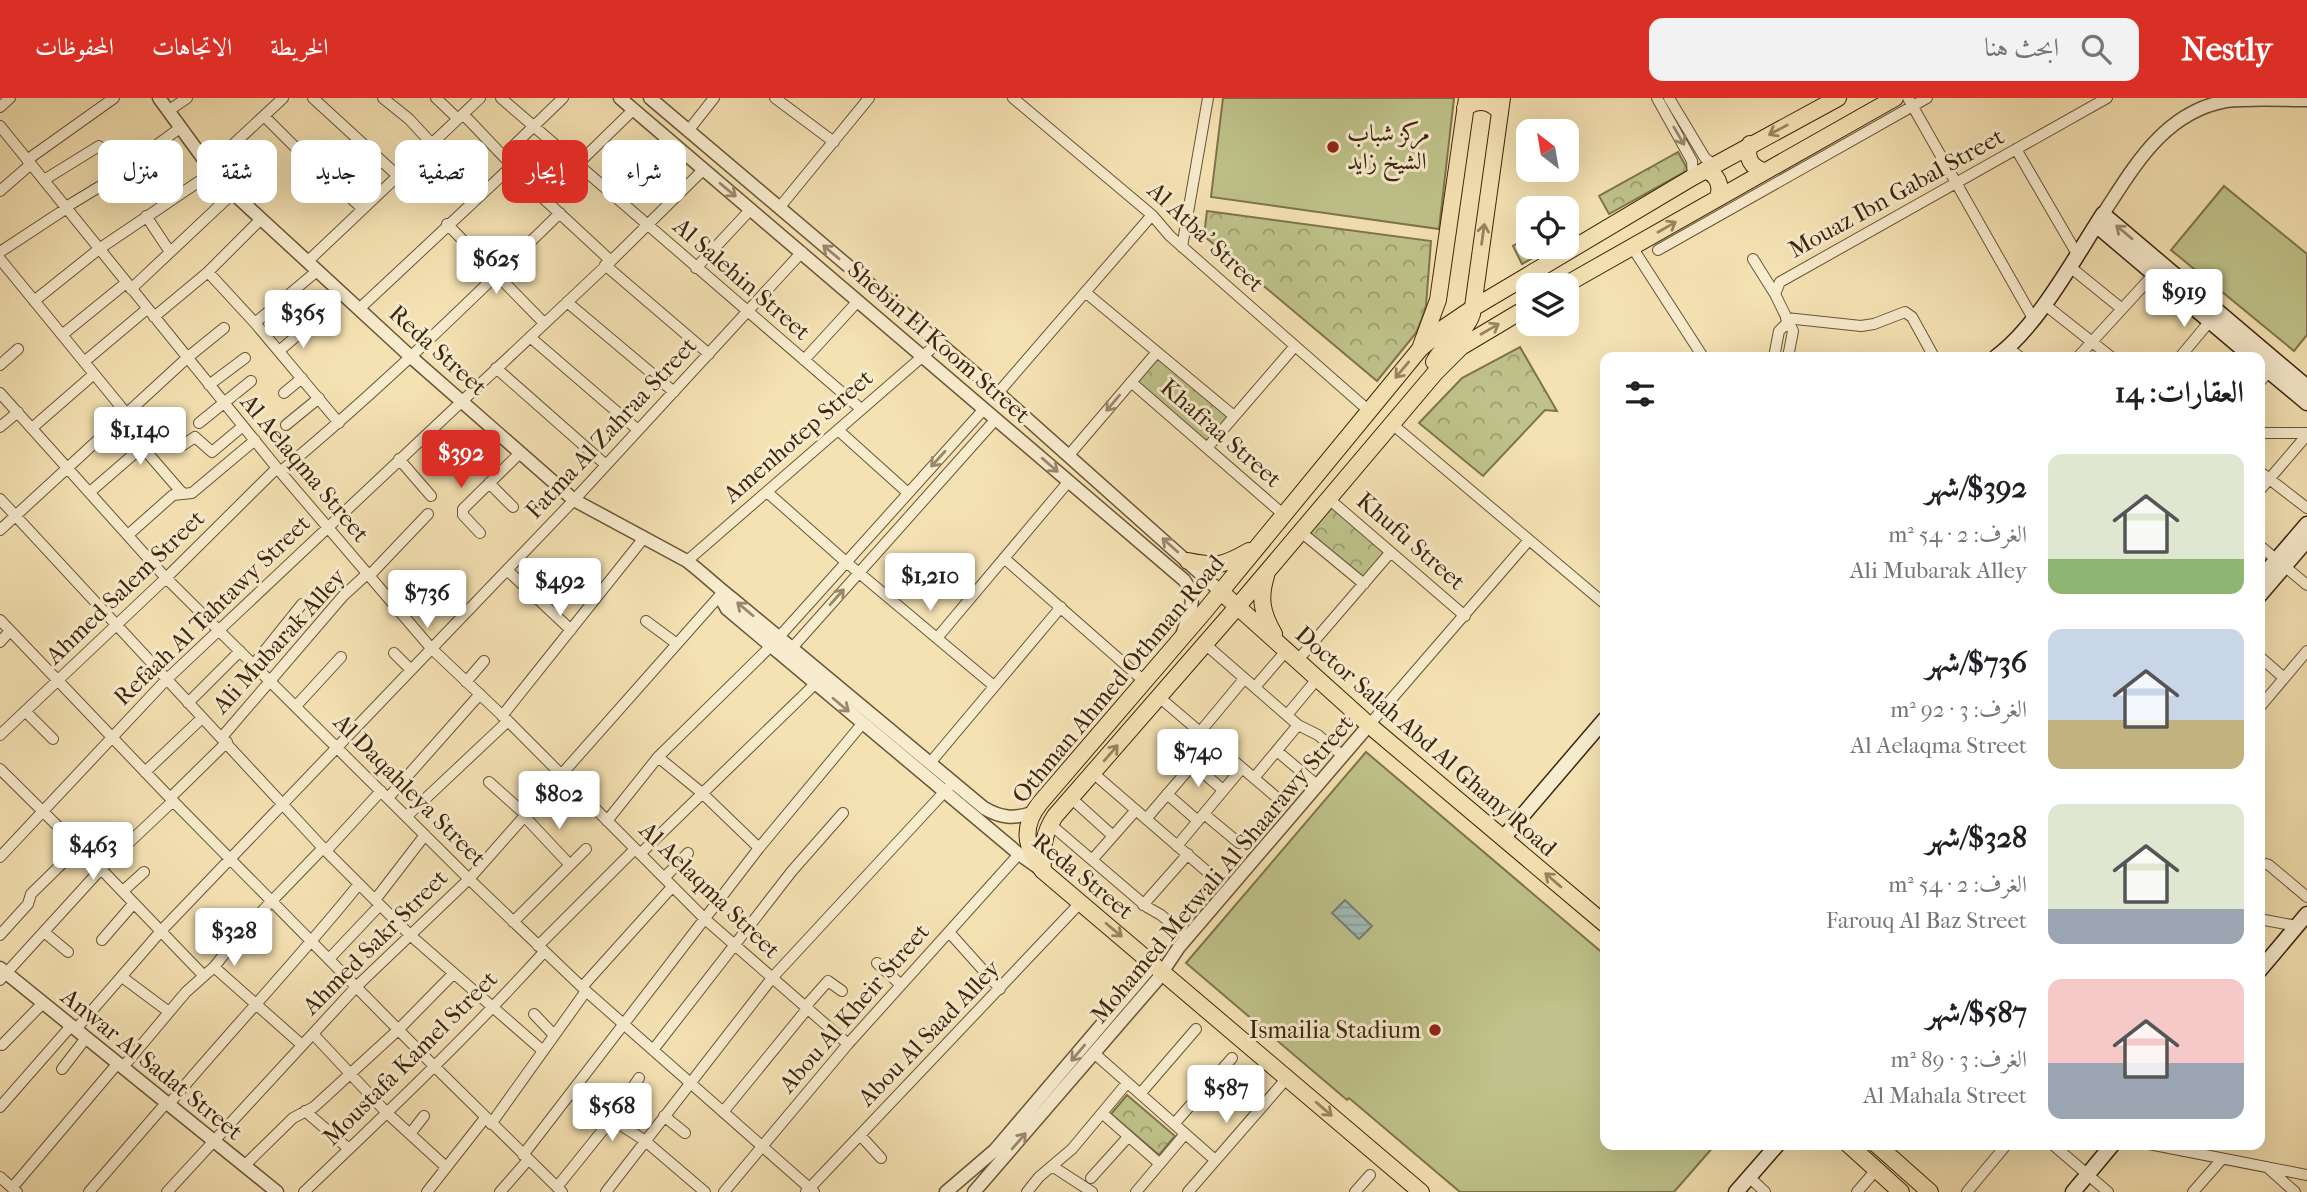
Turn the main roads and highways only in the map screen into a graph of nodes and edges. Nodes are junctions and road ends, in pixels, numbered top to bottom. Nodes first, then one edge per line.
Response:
1 (1838, 98) edge
2 (1895, 98) edge
3 (1466, 103) edge
4 (1501, 105) edge
5 (1750, 144) junction
6 (1704, 170) junction
7 (1765, 171) junction
8 (1718, 197) junction
9 (2099, 220) junction
10 (1579, 277) edge
11 (1473, 308) junction
12 (1516, 314) edge
13 (1420, 349) junction
14 (2014, 352) edge
15 (2246, 352) edge
16 (2263, 352) edge
17 (2265, 353) edge
18 (2265, 368) edge
19 (1426, 384) junction
20 (2307, 387) edge
21 (2307, 403) edge
22 (1336, 449) junction
23 (1356, 466) junction
24 (2307, 524) edge
25 (2307, 540) edge
26 (1260, 544) junction
27 (1188, 561) road end
28 (2281, 562) junction
29 (1268, 572) junction
30 (2265, 575) edge
31 (2265, 587) edge
32 (1220, 591) junction
33 (1234, 611) junction
34 (1204, 612) junction
35 (1288, 653) junction
36 (1600, 725) edge
37 (1030, 819) junction
38 (1048, 827) junction
39 (1504, 837) junction
40 (1042, 871) junction
41 (2307, 914) edge
42 (1600, 919) edge
43 (2265, 956) edge
44 (1773, 1150) edge
45 (1854, 1150) edge
46 (1888, 1150) edge
47 (2108, 1150) edge
48 (1421, 1192) edge
49 (1736, 1192) edge
50 (1901, 1192) edge
51 (1930, 1192) edge
52 (2073, 1192) edge

1 -> 5 main road, Othman Ahmed Othman Road
2 - 7 main road
3 - 4 main road
3 - 13 main road
11 -> 4 main road
5 - 6 main road, Othman Ahmed Othman Road
5 - 7 main road
6 - 8 main road
6 - 11 main road, Othman Ahmed Othman Road
7 - 8 main road
10 -> 8 main road
9 - 14 main road
9 - 15 main road
16 -> 9 main road
11 - 13 main road, Othman Ahmed Othman Road
11 - 19 main road
19 -> 12 main road, Othman Ahmed Othman Road
13 -> 22 main road, Othman Ahmed Othman Road
20 -> 17 main road
18 - 21 main road
19 - 23 main road, Othman Ahmed Othman Road
22 - 23 main road
22 - 26 main road, Othman Ahmed Othman Road
23 - 29 main road, Othman Ahmed Othman Road
24 - 28 main road
25 - 28 main road
26 - 27 main road
26 - 32 main road, Othman Ahmed Othman Road
28 - 30 main road
28 - 31 main road
29 - 33 main road, Othman Ahmed Othman Road
29 - 35 main road
32 - 33 main road
32 - 34 main road, Othman Ahmed Othman Road
33 - 34 main road
33 - 35 main road, Doctor Salah Abd Al Ghany Road
38 -> 33 main road, Othman Ahmed Othman Road
34 - 37 main road, Othman Ahmed Othman Road
35 - 39 main road, Doctor Salah Abd Al Ghany Road
36 - 39 main road
37 - 38 main road
37 - 40 main road, Othman Ahmed Othman Road
38 - 40 main road, Othman Ahmed Othman Road
42 -> 39 main road, Doctor Salah Abd Al Ghany Road
40 -> 48 main road, Reda Street
41 - 43 main road
44 - 49 main road
45 - 50 main road
46 - 51 main road
47 - 52 main road

